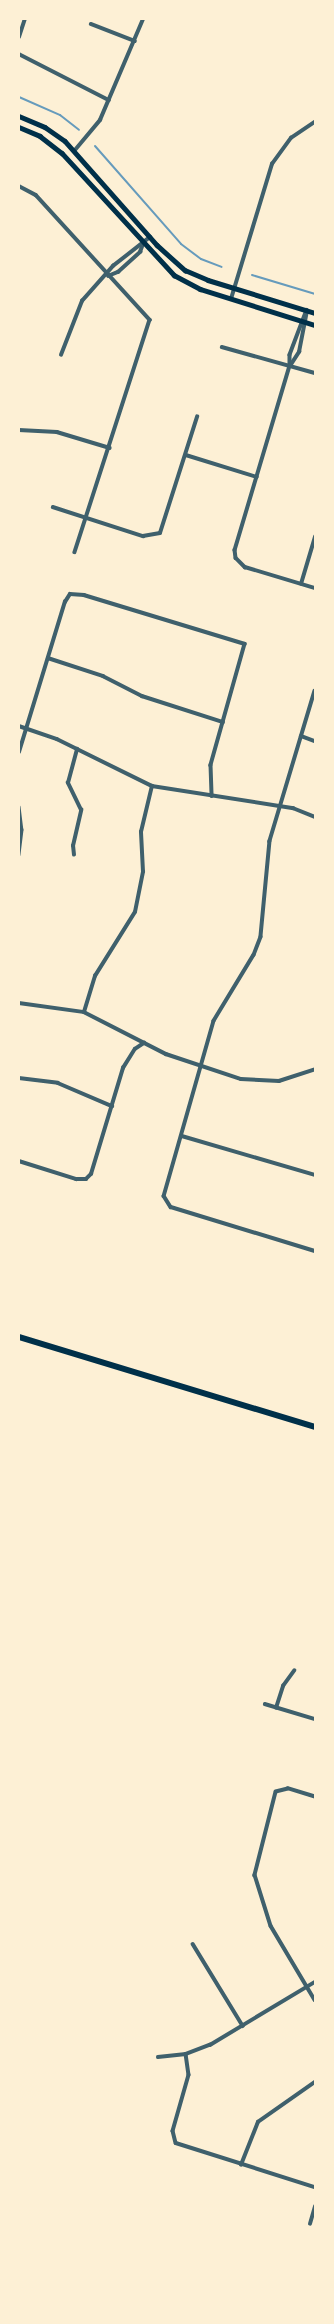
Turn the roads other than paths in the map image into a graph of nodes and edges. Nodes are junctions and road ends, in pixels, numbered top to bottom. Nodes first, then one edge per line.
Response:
1 (25, 19) edge
2 (144, 19) edge
3 (91, 24) dead end
4 (19, 37) edge
5 (134, 41) junction
6 (19, 54) edge
7 (109, 100) junction
8 (19, 116) edge
9 (315, 122) edge
10 (19, 127) edge
11 (75, 150) junction
12 (19, 186) edge
13 (150, 237) junction
14 (142, 244) junction
15 (108, 276) junction
16 (234, 288) junction
17 (231, 299) junction
18 (308, 310) junction
19 (315, 313) edge
20 (301, 320) junction
21 (307, 322) junction
22 (315, 325) edge
23 (222, 347) dead end
24 (61, 355) dead end
25 (290, 366) junction
26 (315, 372) edge
27 (196, 417) dead end
28 (19, 430) edge
29 (110, 448) junction
30 (186, 455) junction
31 (257, 477) junction
32 (53, 507) dead end
33 (85, 519) junction
34 (315, 538) edge
35 (75, 552) dead end
36 (301, 584) junction
37 (315, 588) edge
38 (48, 658) junction
39 (315, 691) edge
40 (223, 722) junction
41 (19, 726) edge
42 (26, 728) junction
43 (301, 736) junction
44 (315, 741) edge
45 (77, 749) junction
46 (19, 752) edge
47 (152, 786) junction
48 (212, 796) junction
49 (279, 805) junction
50 (19, 807) edge
51 (315, 817) edge
52 (19, 855) edge
53 (74, 855) dead end
54 (19, 1003) edge
55 (84, 1012) junction
56 (144, 1043) junction
57 (202, 1067) junction
58 (315, 1069) edge
59 (19, 1078) edge
60 (112, 1106) junction
61 (182, 1136) junction
62 (19, 1161) edge
63 (315, 1175) edge
64 (315, 1251) edge
65 (19, 1337) edge
66 (315, 1427) edge
67 (294, 1671) dead end
68 (265, 1704) dead end
69 (276, 1708) junction
70 (315, 1719) edge
71 (315, 1797) edge
72 (193, 1944) dead end
73 (315, 1982) edge
74 (307, 1987) junction
75 (315, 2000) edge
76 (243, 2026) junction
77 (186, 2054) junction
78 (158, 2057) dead end
79 (315, 2082) edge
80 (241, 2165) junction
81 (315, 2187) edge
82 (315, 2207) edge
83 (310, 2224) dead end

1 - 4 street
2 - 5 street
3 - 5 street
5 - 7 street
6 - 7 street
7 - 11 street
8 - 11 main road
9 - 16 street
10 - 14 main road
11 - 13 main road
12 - 15 street
13 - 14 street
13 - 16 main road
14 - 15 street
14 - 15 street
14 - 17 main road
15 - 24 street
15 - 29 street
16 - 17 street
16 - 18 main road
17 - 20 main road
18 - 19 main road
18 - 20 street
18 - 21 street
20 - 21 main road
20 - 25 street
21 - 22 main road
21 - 25 street
23 - 25 street
25 - 26 street
25 - 31 street
27 - 30 street
28 - 29 street
29 - 33 street
30 - 31 street
30 - 33 street
31 - 36 street
32 - 33 street
33 - 35 street
34 - 36 street
36 - 37 street
38 - 40 street
38 - 40 street
38 - 42 street
39 - 43 street
40 - 48 street
41 - 42 street
42 - 45 street
42 - 46 street
43 - 44 street
43 - 49 street
45 - 47 street
45 - 53 street
47 - 48 street
47 - 55 street
48 - 49 street
49 - 51 street
49 - 57 street
50 - 52 street
54 - 55 street
55 - 56 street
56 - 57 street
56 - 60 street
57 - 58 street
57 - 61 street
59 - 60 street
60 - 62 street
61 - 63 street
61 - 64 street
65 - 66 main road
67 - 69 street
68 - 69 street
69 - 70 street
71 - 74 street
72 - 76 street
73 - 74 street
74 - 75 street
74 - 76 street
76 - 77 street
77 - 78 street
77 - 80 street
79 - 80 street
80 - 81 street
82 - 83 street

